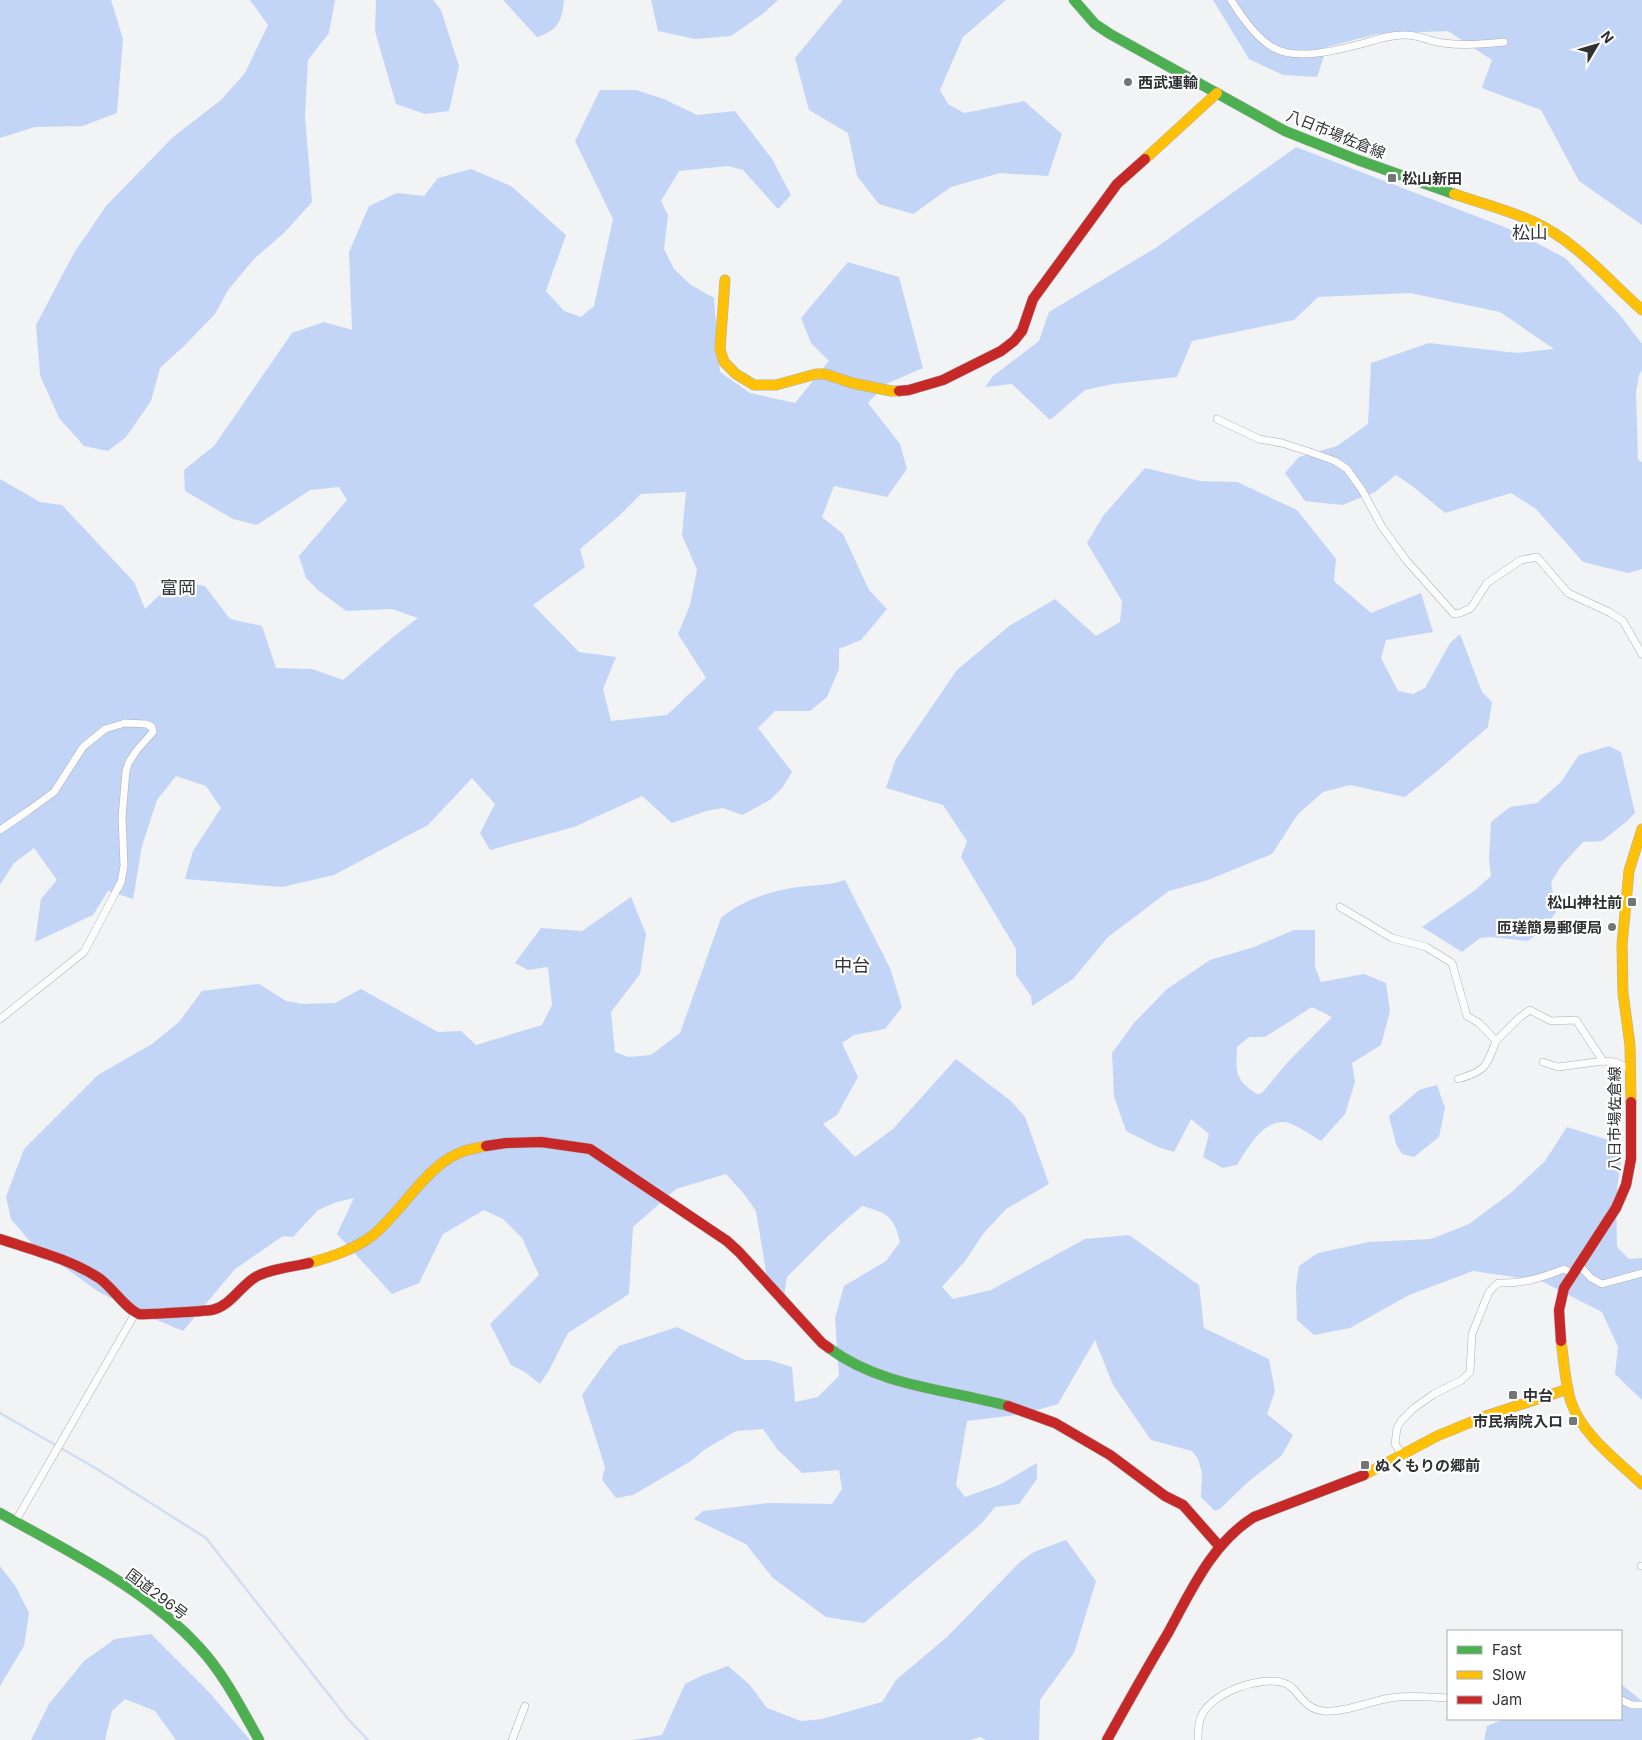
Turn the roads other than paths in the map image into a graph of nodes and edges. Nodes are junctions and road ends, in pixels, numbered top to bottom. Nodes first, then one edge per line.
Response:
1 (1074, 0) edge
2 (1231, 0) edge
3 (1504, 42) dead end
4 (1217, 93) junction
5 (725, 280) dead end
6 (1642, 310) edge
7 (1216, 419) dead end
8 (1642, 654) edge
9 (1642, 829) edge
10 (0, 830) edge
11 (1340, 907) dead end
12 (0, 1019) edge
13 (1496, 1041) junction
14 (1603, 1061) junction
15 (1543, 1062) dead end
16 (1630, 1069) junction
17 (1458, 1079) dead end
18 (0, 1239) edge
19 (1576, 1270) junction
20 (1642, 1273) edge
21 (136, 1312) junction
22 (1568, 1389) junction
23 (1402, 1454) junction
24 (1642, 1484) edge
25 (1, 1515) edge
26 (15, 1522) junction
27 (1220, 1547) junction
28 (1447, 1698) edge
29 (1622, 1700) edge
30 (1642, 1705) edge
31 (525, 1706) dead end
32 (259, 1740) edge
33 (512, 1740) edge
34 (1107, 1740) edge
35 (1198, 1740) edge

1 - 4 main road, 八日市場佐倉線
2 - 3 street
4 - 5 main road
4 - 6 main road, 八日市場佐倉線
7 - 8 street
9 - 16 main road, 八日市場佐倉線
10 - 12 street
11 - 13 street
13 - 14 street
13 - 17 street
14 - 15 street
14 - 16 street
16 - 19 main road, 八日市場佐倉線
18 - 21 main road
19 - 20 street
19 - 22 main road, 八日市場佐倉線
19 - 23 street
21 - 26 street
21 - 27 main road
22 - 23 main road
22 - 24 main road, 八日市場佐倉線
23 - 27 main road
25 - 26 main road, 国道296号
26 - 32 main road, 国道296号
27 - 34 main road
28 - 35 street
29 - 30 street
31 - 33 street

